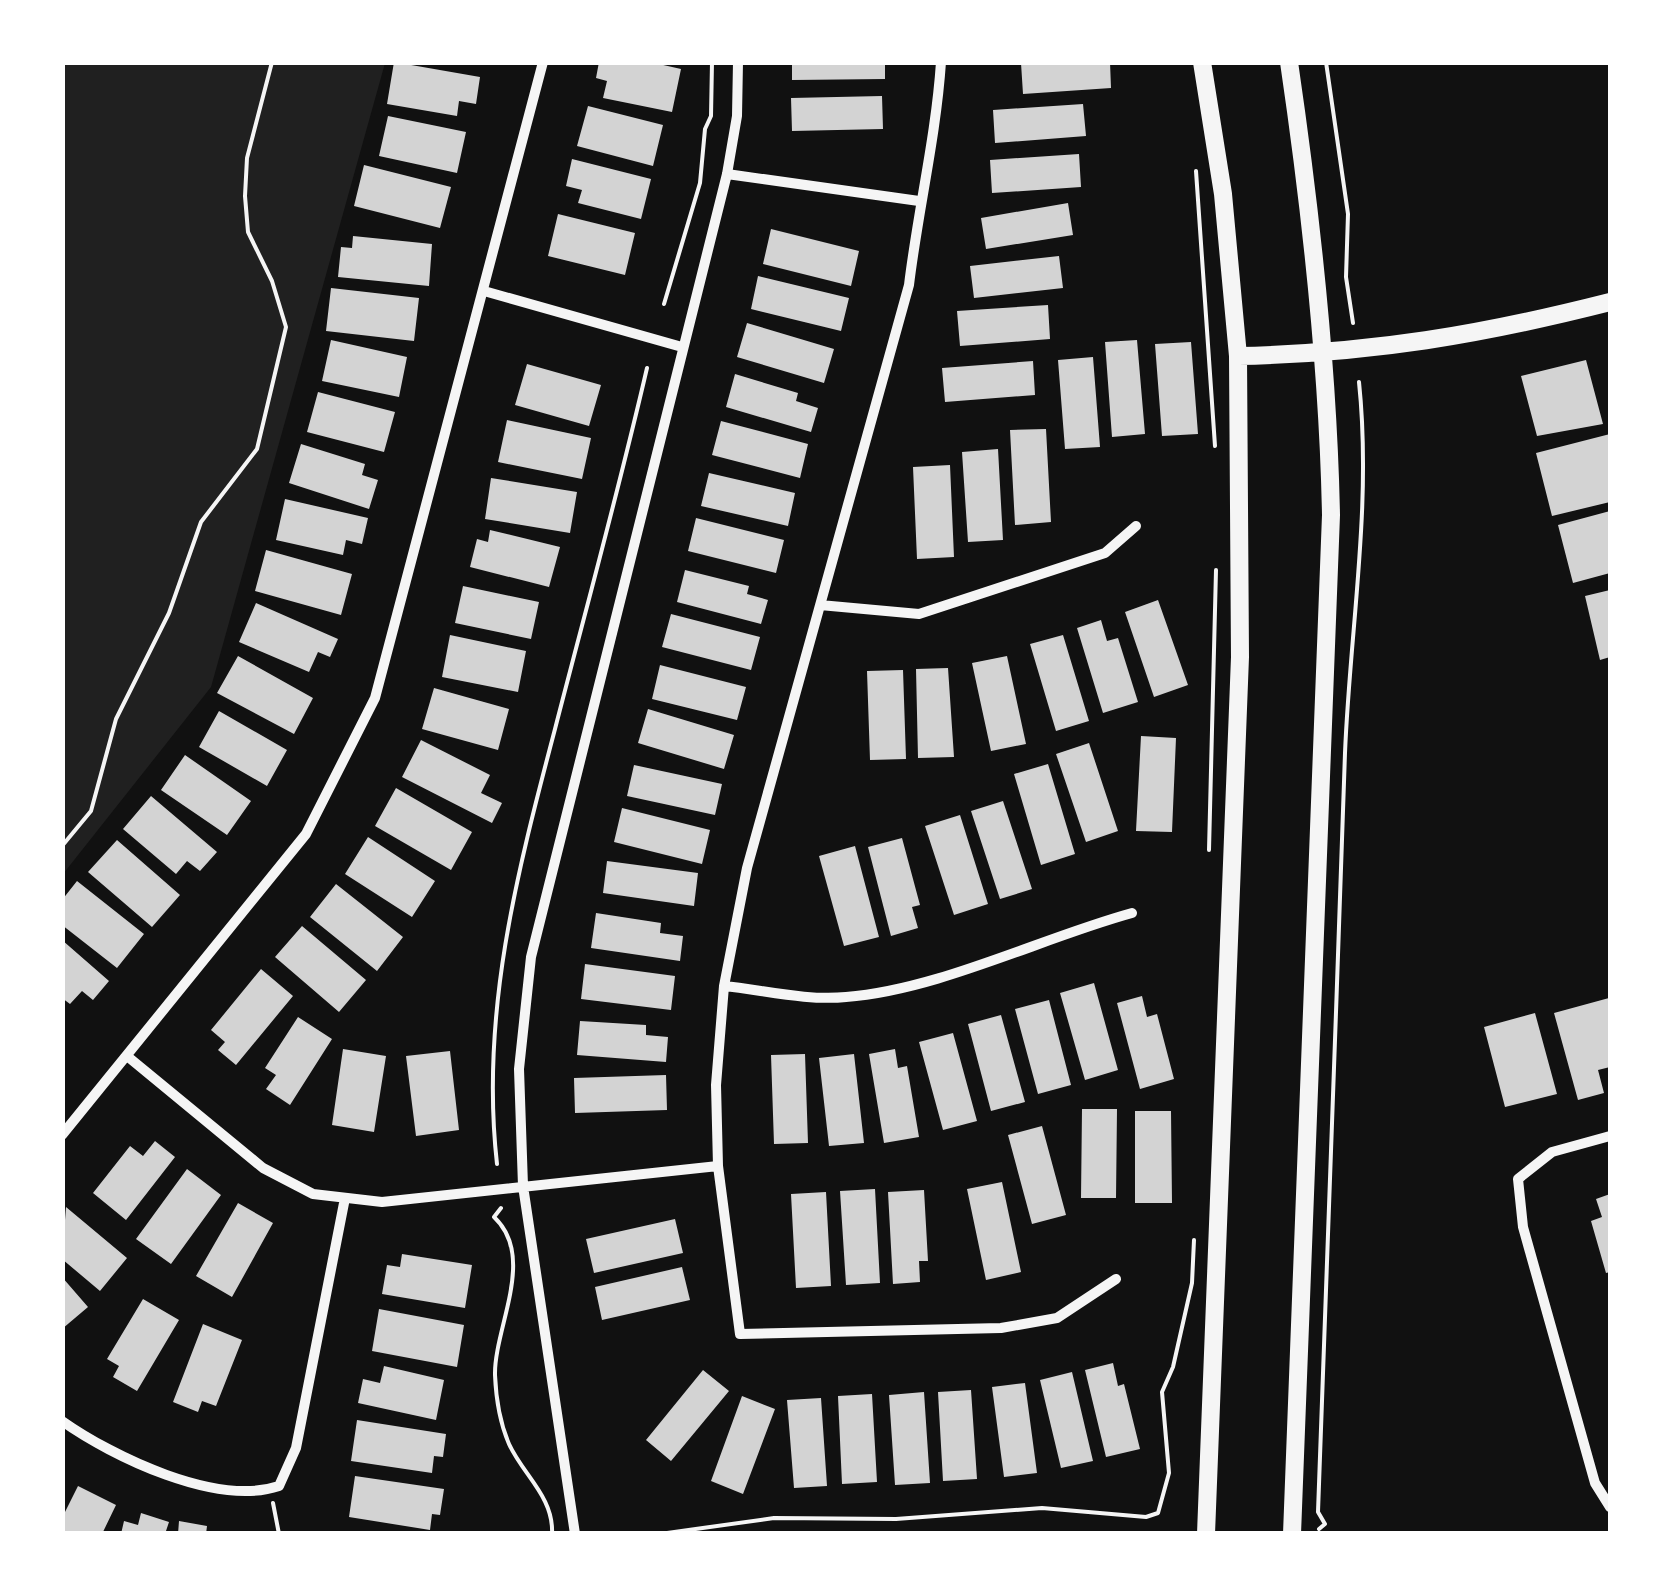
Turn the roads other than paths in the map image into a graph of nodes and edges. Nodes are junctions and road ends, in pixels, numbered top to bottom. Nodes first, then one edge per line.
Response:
1 (543, 62) edge
2 (738, 62) edge
3 (941, 62) edge
4 (1202, 62) edge
5 (1289, 62) edge
6 (727, 174) junction
7 (919, 200) junction
8 (484, 291) junction
9 (1610, 302) edge
10 (682, 348) junction
11 (1320, 354) junction
12 (1238, 356) junction
13 (1136, 526) dead end
14 (820, 605) junction
15 (1132, 913) dead end
16 (724, 986) junction
17 (126, 1056) junction
18 (62, 1135) edge
19 (1610, 1136) edge
20 (718, 1166) junction
21 (522, 1186) junction
22 (345, 1198) junction
23 (1116, 1279) dead end
24 (62, 1420) edge
25 (1610, 1508) edge
26 (575, 1534) edge
27 (1206, 1534) edge
28 (1292, 1534) edge

1 - 8 street
2 - 6 street
3 - 7 street
4 - 12 street
5 - 11 street
6 - 7 street
6 - 10 street
7 - 14 street
8 - 10 street
8 - 17 street
9 - 11 street
10 - 21 street
11 - 12 street
11 - 28 street
12 - 27 street
13 - 14 street
14 - 16 street
15 - 16 street
16 - 20 street
17 - 18 street
17 - 22 street
19 - 25 street
20 - 21 street
20 - 23 street
21 - 22 street
21 - 26 street
22 - 24 street

